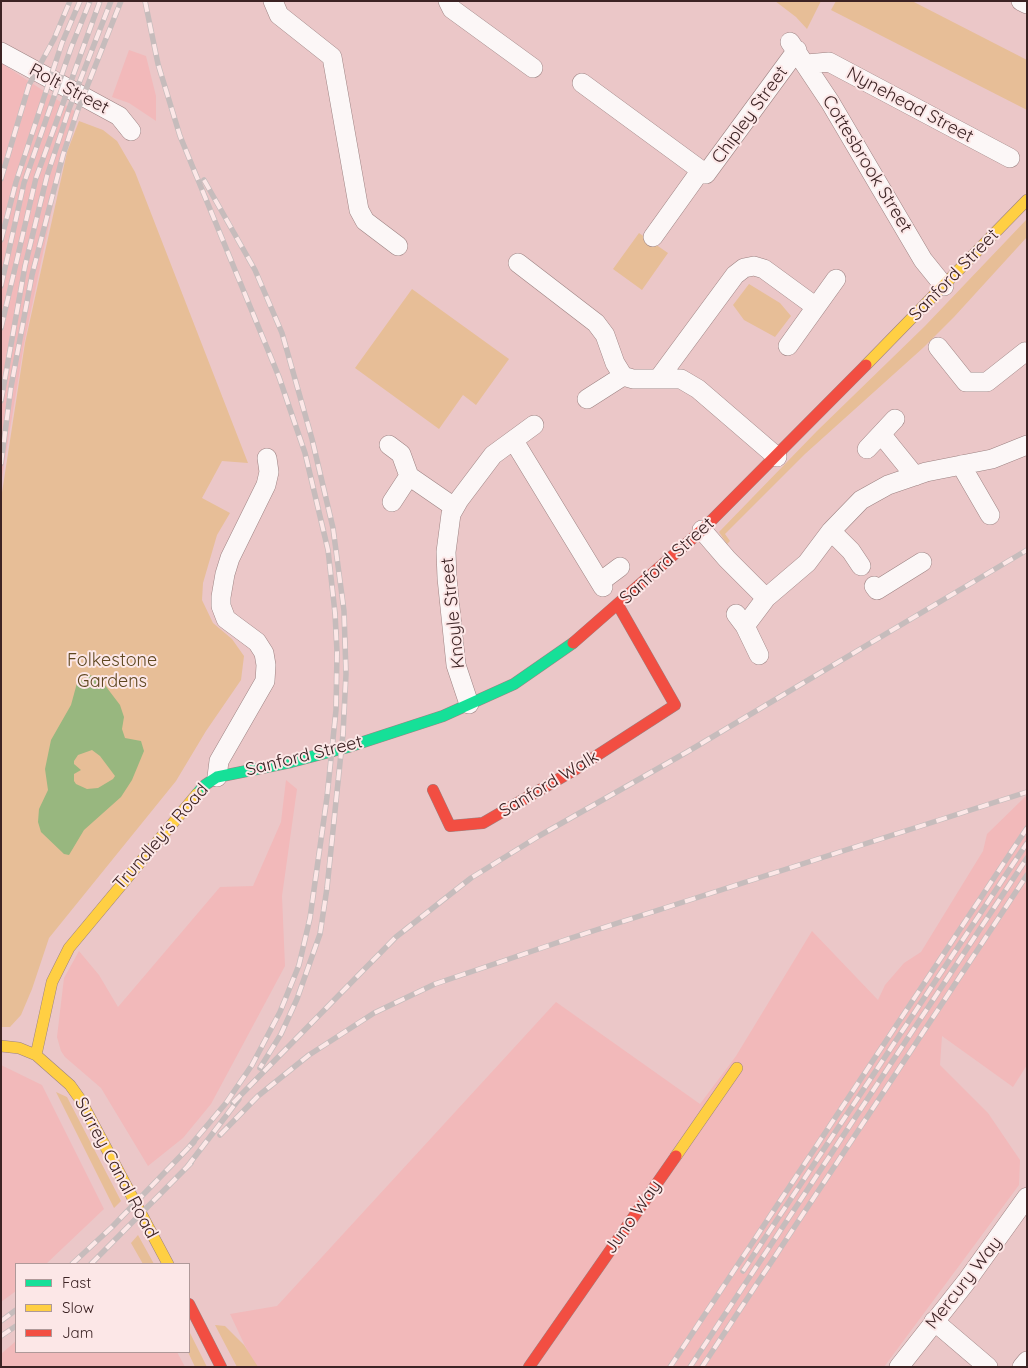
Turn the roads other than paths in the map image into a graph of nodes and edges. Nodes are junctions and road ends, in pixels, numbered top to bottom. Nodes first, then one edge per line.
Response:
1 (273, 1) edge
2 (448, 1) edge
3 (1021, 1) edge
4 (1027, 4) edge
5 (1, 52) edge
6 (798, 52) junction
7 (533, 68) dead end
8 (582, 83) dead end
9 (132, 131) dead end
10 (1010, 158) dead end
11 (701, 170) junction
12 (1027, 200) edge
13 (654, 237) dead end
14 (398, 246) dead end
15 (518, 263) dead end
16 (836, 280) dead end
17 (944, 286) junction
18 (816, 307) junction
19 (788, 346) dead end
20 (938, 347) dead end
21 (1026, 352) edge
22 (623, 376) junction
23 (659, 378) junction
24 (587, 399) dead end
25 (895, 419) dead end
26 (534, 425) dead end
27 (881, 434) junction
28 (514, 442) junction
29 (389, 445) dead end
30 (1027, 445) edge
31 (867, 448) dead end
32 (777, 457) junction
33 (267, 458) dead end
34 (961, 465) junction
35 (409, 476) junction
36 (915, 476) junction
37 (392, 502) dead end
38 (454, 507) junction
39 (990, 515) dead end
40 (702, 530) junction
41 (832, 531) junction
42 (922, 562) dead end
43 (861, 566) dead end
44 (620, 567) dead end
45 (874, 586) dead end
46 (766, 598) junction
47 (618, 605) junction
48 (759, 655) dead end
49 (469, 704) junction
50 (217, 777) junction
51 (434, 790) dead end
52 (1, 1046) edge
53 (36, 1055) junction
54 (737, 1068) dead end
55 (1027, 1197) edge
56 (167, 1263) edge
57 (190, 1306) edge
58 (934, 1321) junction
59 (1027, 1361) edge
60 (221, 1367) edge
61 (529, 1367) edge
62 (899, 1367) edge
63 (988, 1367) edge
64 (1022, 1367) edge

1 - 14 street
2 - 7 street
3 - 4 street
5 - 9 street, Rolt Street
6 - 10 street, Nynehead Street
6 - 11 street, Chipley Street
6 - 17 street, Cottesbrook Street
8 - 11 street, Chipley Street
11 - 13 street, Chipley Street
12 - 17 main road, Sanford Street
15 - 22 street
16 - 18 street
17 - 32 main road, Sanford Street
18 - 19 street
18 - 23 street
20 - 21 street
22 - 23 street
22 - 24 street
23 - 32 street
25 - 27 street
26 - 28 street, Knoyle Street
27 - 31 street
27 - 36 street
28 - 38 street, Knoyle Street
28 - 44 street
29 - 35 street
30 - 34 street
32 - 40 main road, Sanford Street
33 - 50 street, Trundley's Road
34 - 36 street
34 - 39 street
35 - 37 street
35 - 38 street
36 - 41 street
38 - 49 street, Knoyle Street
40 - 46 street
40 - 47 main road, Sanford Street
41 - 43 street
41 - 46 street
42 - 45 street
46 - 48 street
47 - 49 main road, Sanford Street
47 - 51 main road, Sanford Walk
49 - 50 main road, Sanford Street
50 - 53 main road, Trundley's Road
52 - 53 main road
53 - 56 main road, Surrey Canal Road
54 - 61 main road, Juno Way
55 - 58 street, Mercury Way
57 - 60 main road
58 - 62 street, Mercury Way
58 - 63 street
59 - 64 street

